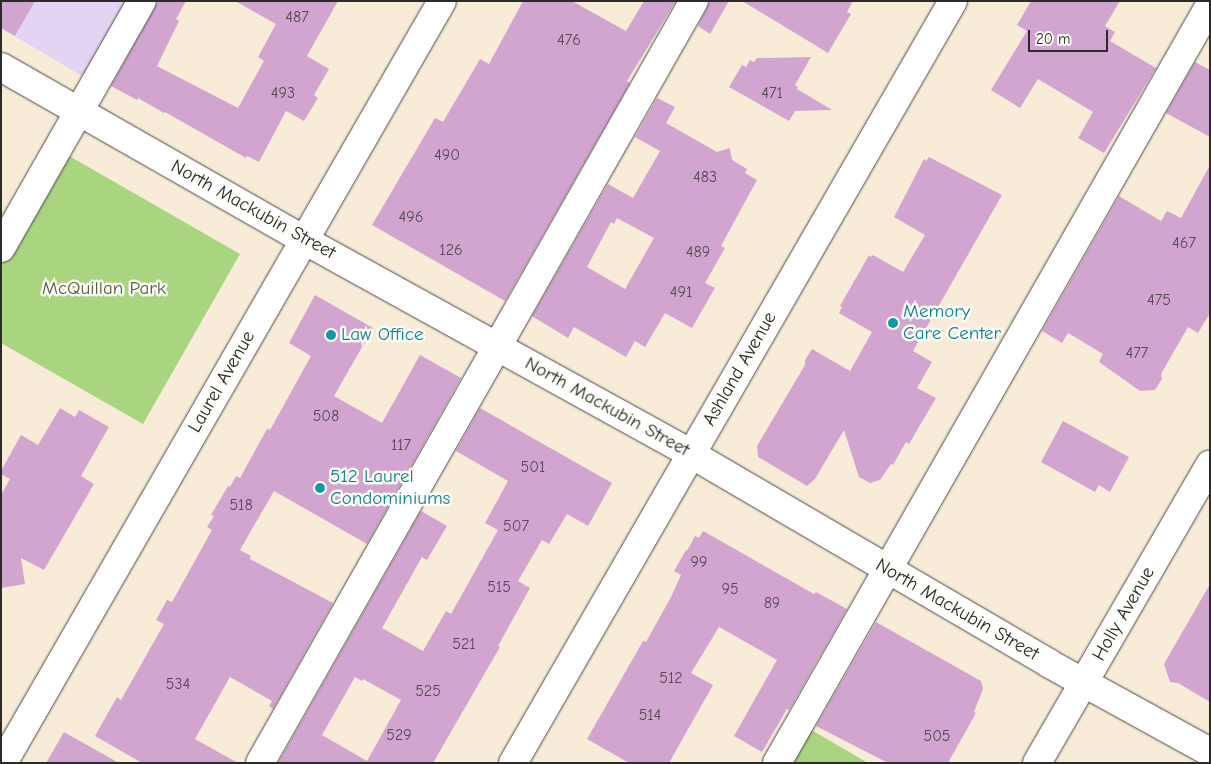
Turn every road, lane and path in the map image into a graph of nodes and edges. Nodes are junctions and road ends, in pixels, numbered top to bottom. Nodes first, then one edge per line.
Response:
1 (142, 1) edge
2 (442, 1) edge
3 (694, 1) edge
4 (954, 1) edge
5 (1210, 5) edge
6 (1, 67) edge
7 (78, 111) junction
8 (304, 240) junction
9 (1, 248) edge
10 (496, 345) junction
11 (691, 454) junction
12 (1210, 464) edge
13 (887, 569) junction
14 (1084, 683) junction
15 (1210, 752) edge
16 (3, 763) edge
17 (260, 763) edge
18 (513, 763) edge
19 (777, 763) edge
20 (1038, 763) edge

1 - 7 street
2 - 8 street, Laurel Avenue
3 - 10 street
4 - 11 street, Ashland Avenue
5 - 13 street
6 - 7 street, North Mackubin Street
7 - 8 street, North Mackubin Street
7 - 9 street
8 - 10 street, North Mackubin Street
8 - 16 street, Laurel Avenue
10 - 11 street, North Mackubin Street
10 - 17 street
11 - 13 street, North Mackubin Street
11 - 18 street, Ashland Avenue
12 - 14 street, Holly Avenue
13 - 14 street, North Mackubin Street
13 - 19 street
14 - 15 street, North Mackubin Street
14 - 20 street, Holly Avenue

